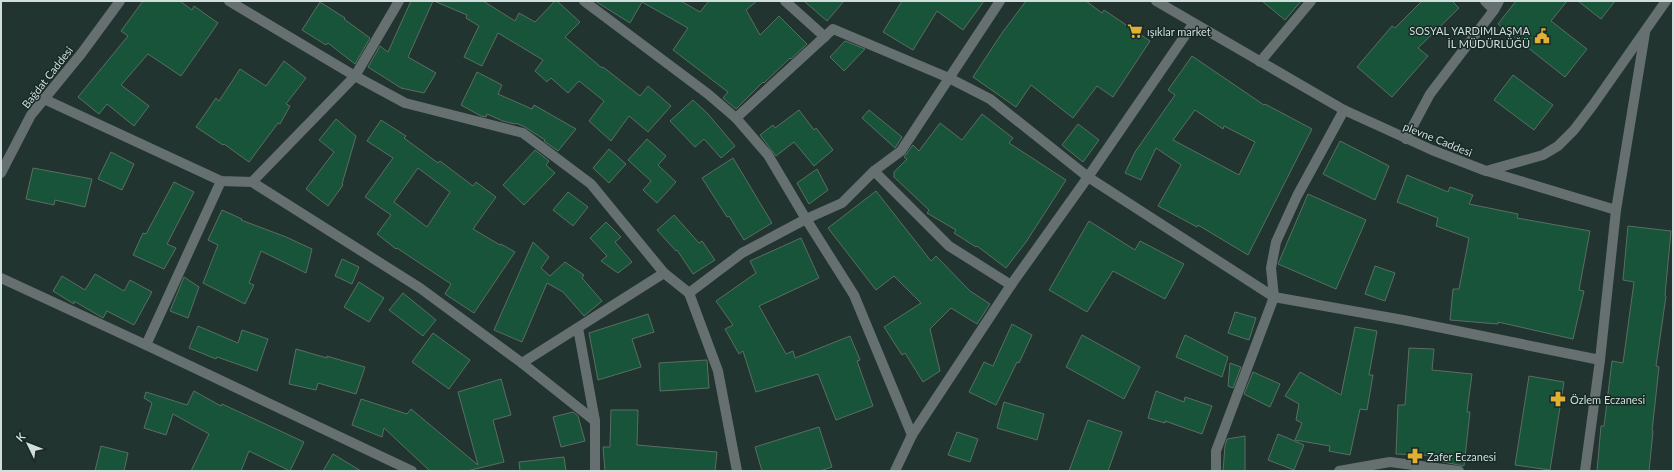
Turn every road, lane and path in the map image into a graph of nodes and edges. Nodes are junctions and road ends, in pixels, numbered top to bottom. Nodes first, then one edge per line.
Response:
1 (120, 1) edge
2 (229, 1) edge
3 (399, 1) edge
4 (584, 1) edge
5 (785, 1) edge
6 (1000, 1) edge
7 (1156, 1) edge
8 (1311, 1) edge
9 (1485, 1) edge
10 (1666, 1) edge
11 (1496, 6) edge
12 (1193, 24) junction
13 (1645, 31) junction
14 (825, 37) junction
15 (1260, 62) junction
16 (355, 76) junction
17 (949, 78) junction
18 (44, 99) junction
19 (1344, 110) junction
20 (736, 118) junction
21 (1406, 139) junction
22 (874, 171) junction
23 (1486, 171) junction
24 (1, 173) edge
25 (1088, 178) junction
26 (221, 181) junction
27 (252, 182) junction
28 (1616, 210) junction
29 (806, 219) junction
30 (664, 273) junction
31 (1, 278) edge
32 (1011, 285) junction
33 (689, 293) junction
34 (1274, 297) junction
35 (578, 328) junction
36 (146, 344) junction
37 (1600, 360) junction
38 (522, 363) junction
39 (595, 421) junction
40 (912, 435) junction
41 (412, 471) edge
42 (595, 471) edge
43 (737, 471) edge
44 (895, 471) edge
45 (1216, 471) edge
46 (1339, 471) edge
47 (1459, 471) edge
48 (1585, 471) edge

1 - 18 street, Bağdat Caddesi
2 - 16 street
3 - 16 street
4 - 20 street
5 - 14 street
6 - 17 street
7 - 12 street, plevne Caddesi
8 - 15 street
9 - 11 street
10 - 13 street
11 - 21 street
12 - 15 street, plevne Caddesi
12 - 25 street
13 - 23 street
13 - 28 street
14 - 17 street
14 - 20 street
15 - 19 street, plevne Caddesi
16 - 27 street
16 - 30 street
17 - 22 street
17 - 25 street
18 - 24 street, Bağdat Caddesi
18 - 26 street
19 - 21 street, plevne Caddesi
19 - 34 street
20 - 29 street
21 - 23 street, plevne Caddesi
22 - 29 street
22 - 32 street
23 - 28 street, plevne Caddesi
25 - 32 street
25 - 34 street
26 - 27 street
26 - 36 street
27 - 38 street
28 - 37 street
29 - 33 street
29 - 40 street
30 - 33 street
30 - 35 street
31 - 36 street
32 - 40 street
33 - 43 street
34 - 37 street
34 - 45 street
35 - 38 street
35 - 39 street
36 - 41 street
37 - 48 street
38 - 39 street
39 - 42 street
40 - 44 street
46 - 47 street

